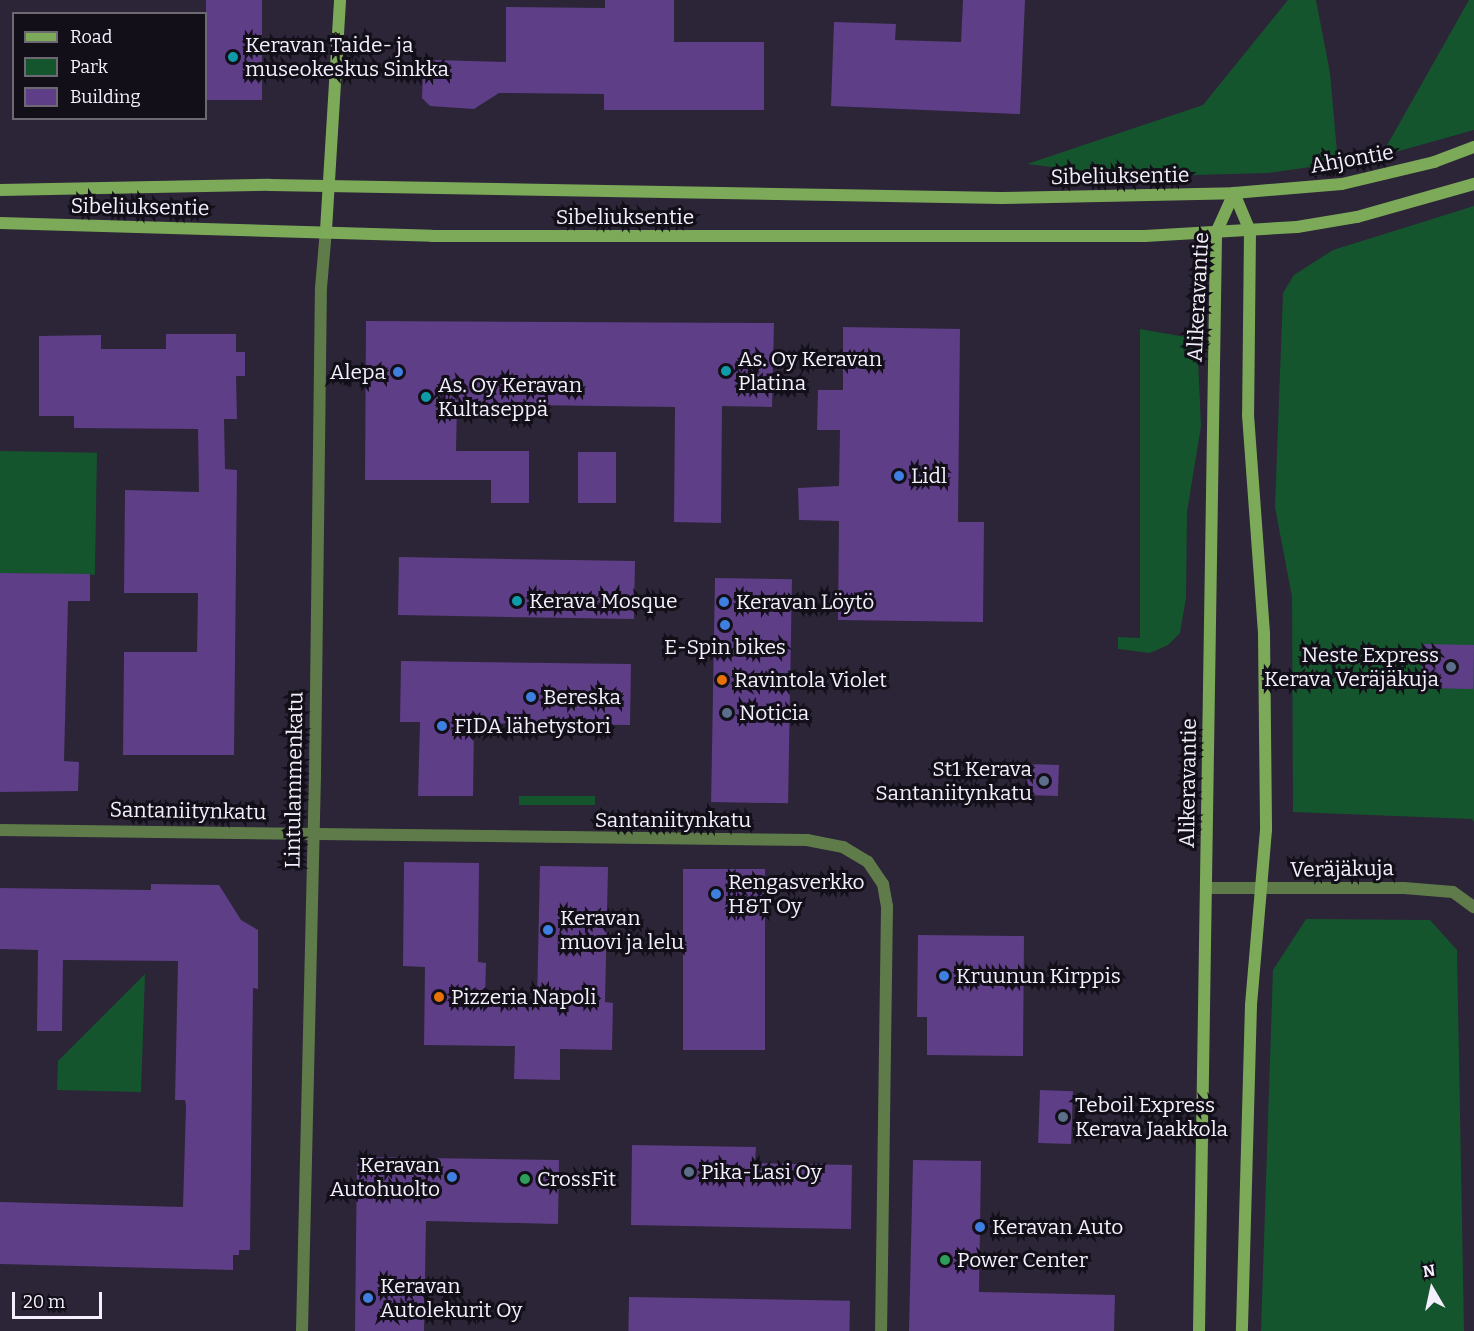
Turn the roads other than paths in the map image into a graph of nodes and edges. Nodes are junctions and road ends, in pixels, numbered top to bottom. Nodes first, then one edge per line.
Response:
1 (340, 0) edge
2 (1474, 147) edge
3 (1474, 184) edge
4 (328, 186) junction
5 (0, 190) edge
6 (1234, 193) junction
7 (0, 223) edge
8 (326, 230) junction
9 (1250, 231) junction
10 (1216, 233) junction
11 (0, 830) edge
12 (313, 834) junction
13 (1206, 888) junction
14 (1262, 890) junction
15 (1474, 907) edge
16 (302, 1331) edge
17 (880, 1331) edge
18 (1199, 1331) edge
19 (1242, 1331) edge

1 - 4 main road
2 - 6 main road, Ahjontie
3 - 9 main road
4 - 5 main road, Sibeliuksentie
4 - 6 main road, Sibeliuksentie
4 - 8 main road
6 - 9 main road
6 - 10 main road, Alikeravantie
7 - 8 main road, Sibeliuksentie
8 - 10 main road, Sibeliuksentie
8 - 12 street, Lintulammenkatu
9 - 10 main road, Sibeliuksentie
9 - 14 main road
10 - 13 main road, Alikeravantie
11 - 12 street, Santaniitynkatu
12 - 16 street, Lintulammenkatu
12 - 17 street, Santaniitynkatu
13 - 14 street, Veräjäkuja
13 - 18 main road, Alikeravantie
14 - 15 street, Veräjäkuja
14 - 19 main road

